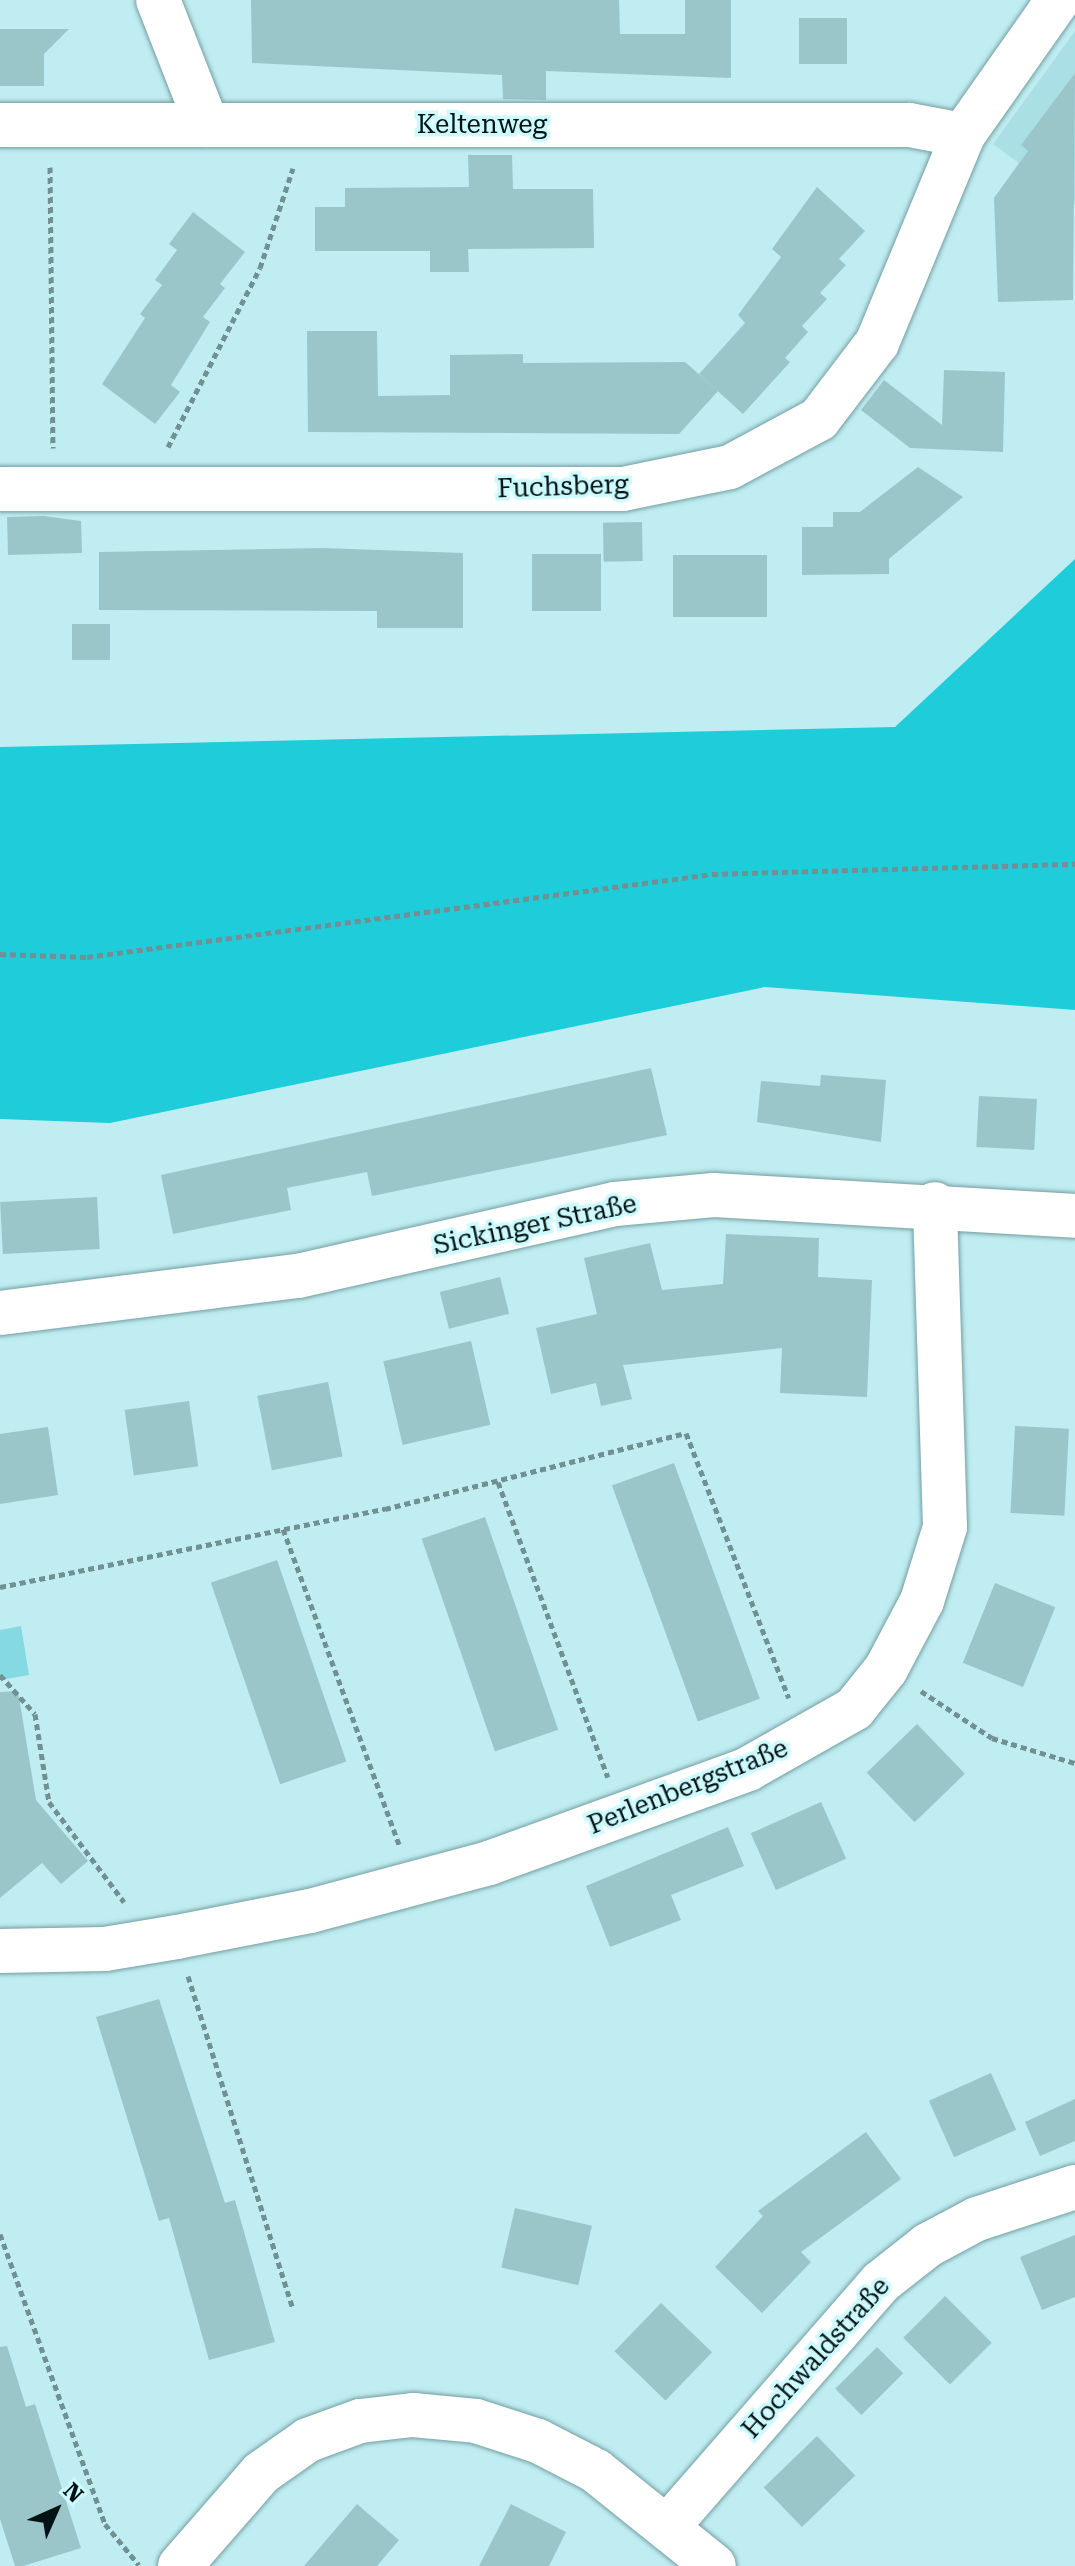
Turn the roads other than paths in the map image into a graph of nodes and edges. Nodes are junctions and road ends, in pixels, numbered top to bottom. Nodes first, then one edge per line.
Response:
1 (158, 0) edge
2 (1058, 0) edge
3 (0, 125) edge
4 (207, 125) junction
5 (963, 135) junction
6 (0, 489) edge
7 (935, 1204) junction
8 (1075, 1216) edge
9 (0, 1313) edge
10 (0, 1951) edge
11 (1075, 2187) edge
12 (669, 2525) junction
13 (180, 2566) edge
14 (714, 2566) edge

1 - 4 street
2 - 5 street, Fuchsberg
3 - 4 street, Keltenweg
4 - 5 street, Keltenweg
5 - 6 street, Fuchsberg
7 - 8 street, Sickinger Straße
7 - 9 street, Sickinger Straße
7 - 10 street, Perlenbergstraße
11 - 12 street, Hochwaldstraße
12 - 13 street
12 - 14 street

